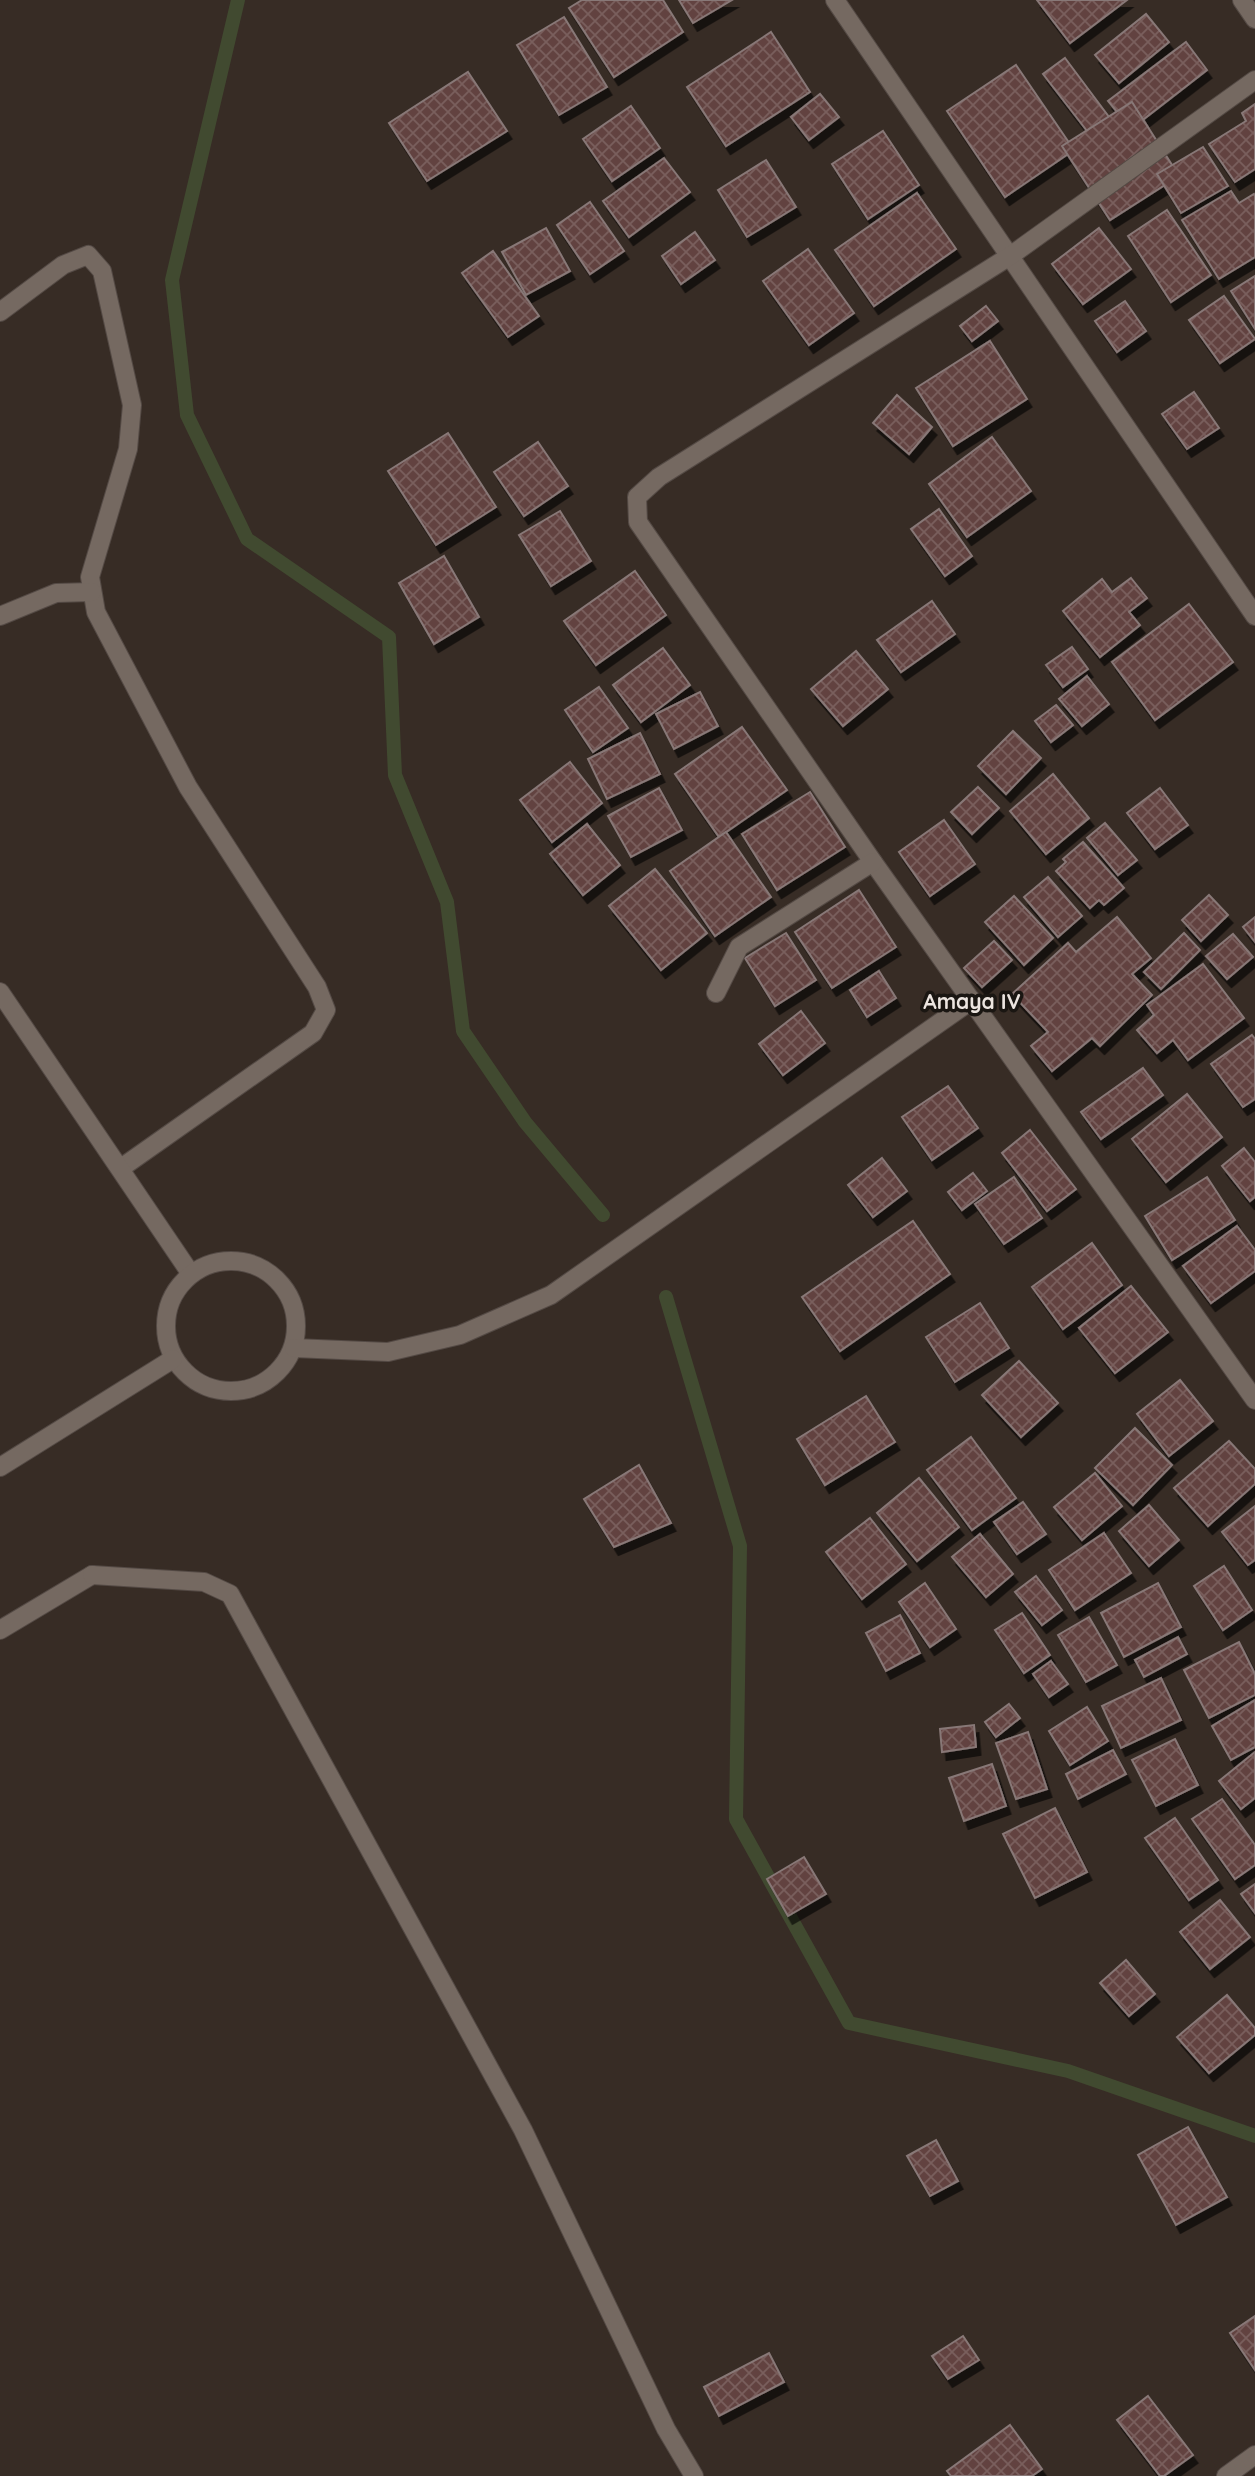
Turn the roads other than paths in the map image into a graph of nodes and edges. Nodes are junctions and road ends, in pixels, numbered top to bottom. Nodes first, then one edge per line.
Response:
1 (835, 0) edge
2 (1242, 0) edge
3 (1255, 19) edge
4 (1255, 80) edge
5 (1010, 256) junction
6 (0, 312) edge
7 (92, 592) junction
8 (0, 616) edge
9 (1255, 616) edge
10 (873, 862) junction
11 (0, 992) edge
12 (716, 993) dead end
13 (972, 1000) junction
14 (121, 1168) junction
15 (191, 1275) junction
16 (294, 1348) junction
17 (173, 1359) junction
18 (1255, 1400) edge
19 (0, 1467) edge
20 (0, 1630) edge
21 (1255, 2455) edge
22 (694, 2476) edge
23 (1226, 2476) edge

1 - 5 street
2 - 3 street
4 - 5 street
5 - 9 street
5 - 10 street
6 - 7 street
7 - 8 street
7 - 14 street
10 - 12 street
10 - 13 street
11 - 14 street
13 - 16 street
13 - 18 street
14 - 15 street
15 - 16 street
15 - 17 street
16 - 17 street
17 - 19 street
20 - 22 street
21 - 23 street

